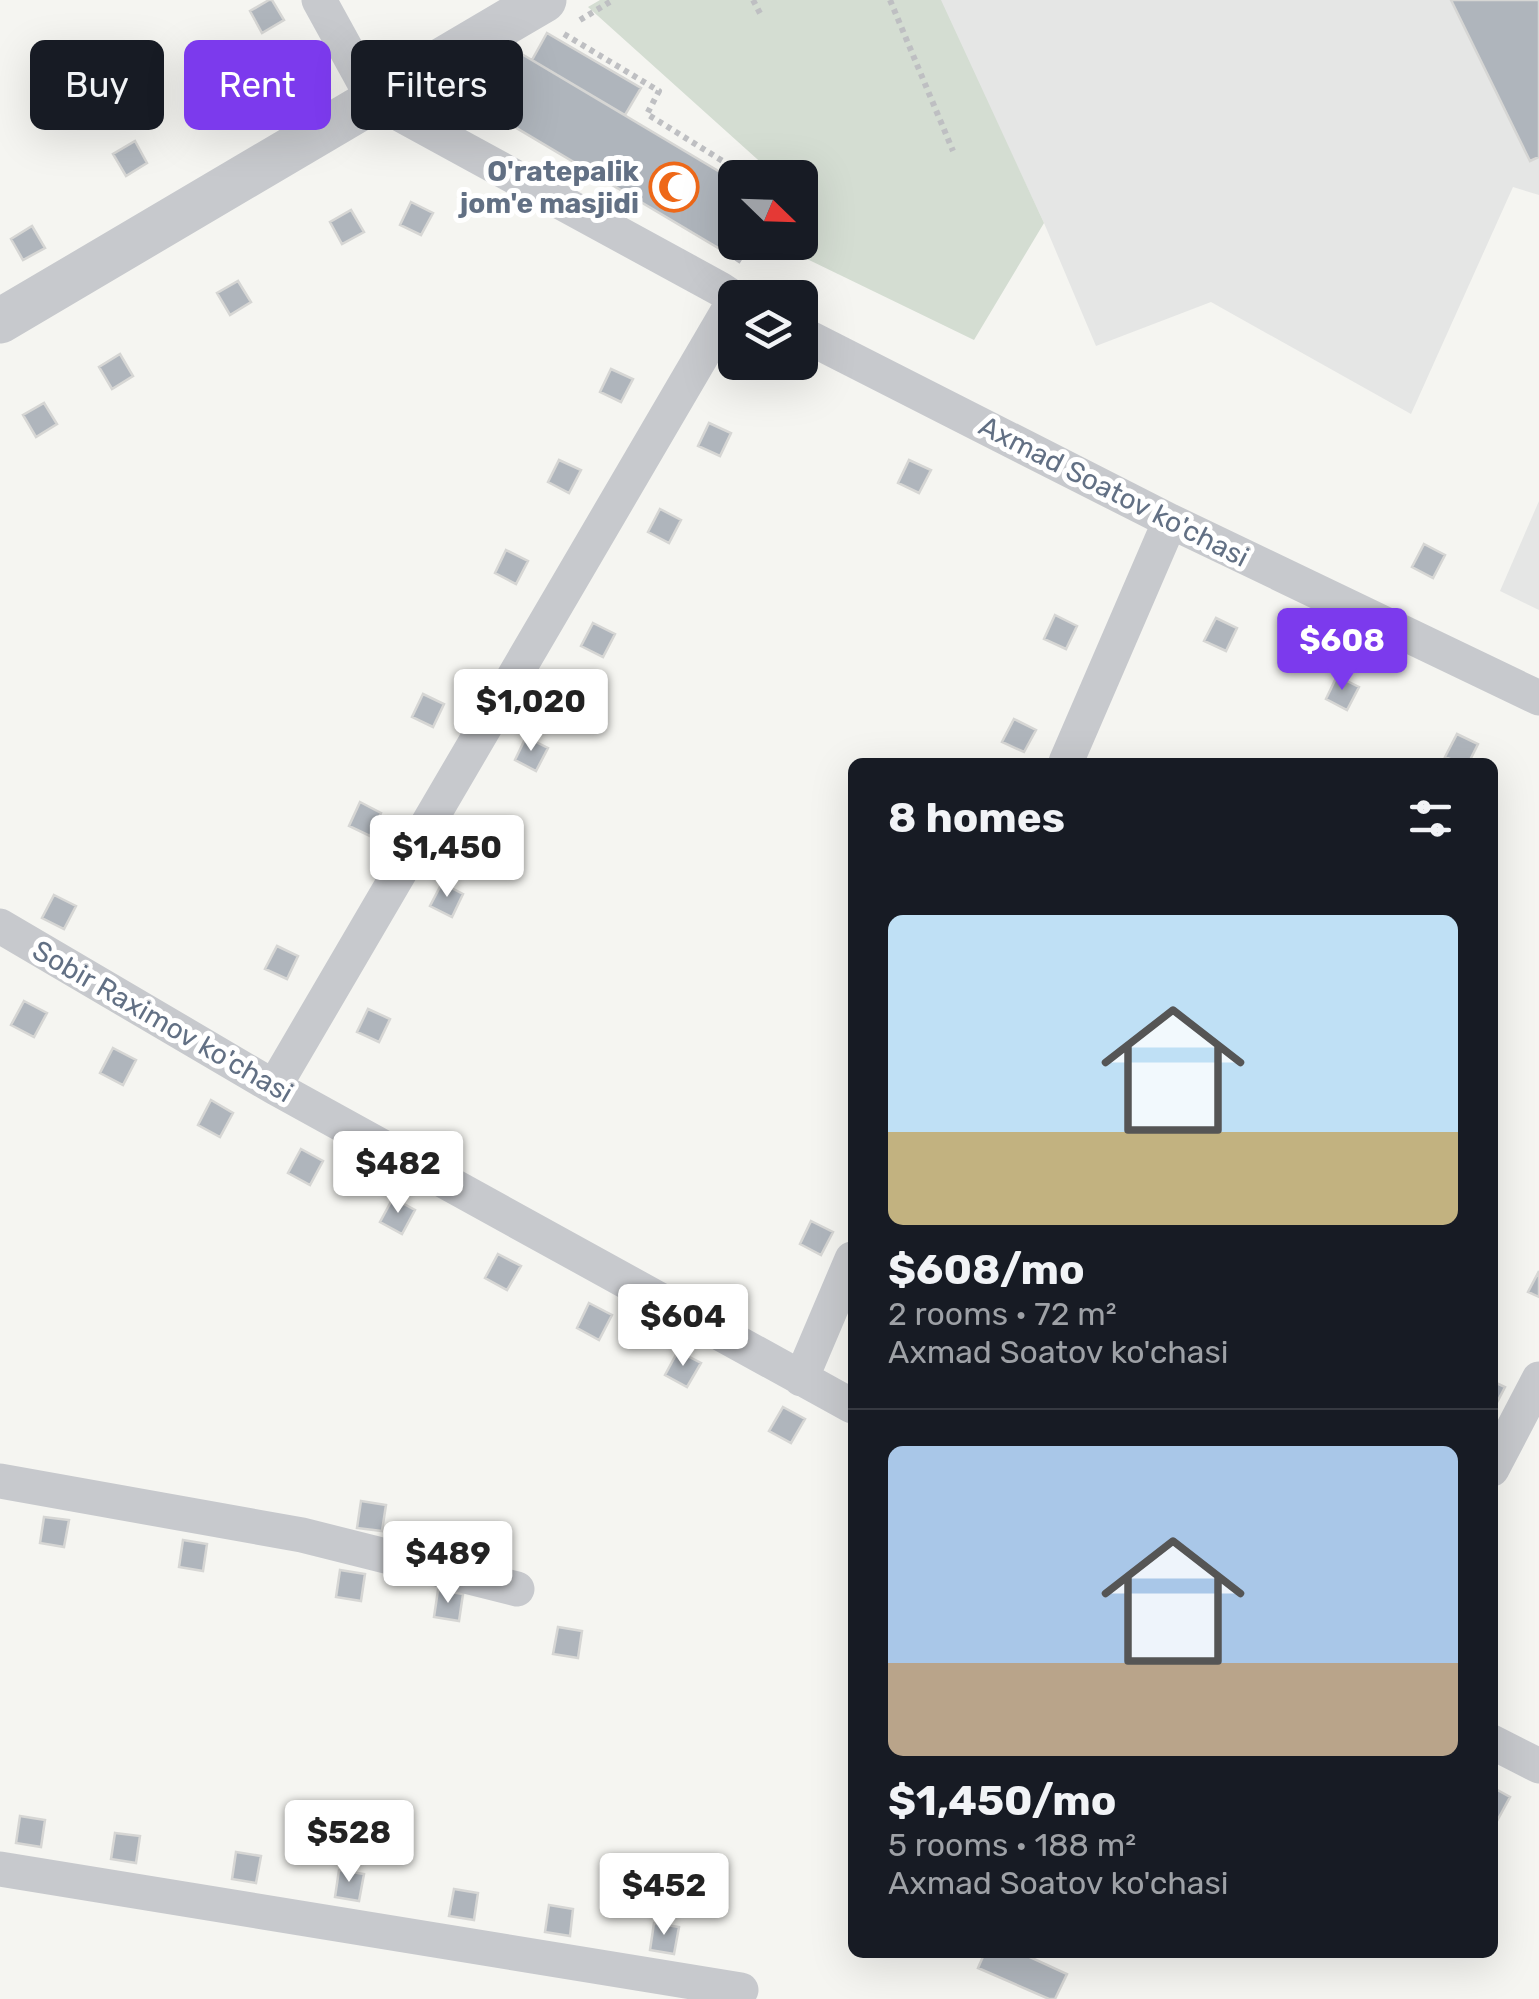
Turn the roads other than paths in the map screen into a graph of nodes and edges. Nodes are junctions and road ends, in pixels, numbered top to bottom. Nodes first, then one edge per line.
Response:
1 (318, 0) edge
2 (544, 0) edge
3 (476, 40) edge
4 (351, 59) edge
5 (351, 114) edge
6 (429, 130) edge
7 (0, 322) edge
8 (818, 341) edge
9 (1170, 521) junction
10 (1539, 698) edge
11 (1068, 758) edge
12 (0, 926) edge
13 (274, 1087) junction
14 (848, 1268) edge
15 (801, 1378) junction
16 (1539, 1379) edge
17 (848, 1404) edge
18 (1498, 1458) edge
19 (0, 1481) edge
20 (518, 1589) dead end
21 (1498, 1745) edge
22 (1539, 1766) edge
23 (0, 1869) edge
24 (741, 1990) dead end

1 - 4 street
2 - 3 street
5 - 7 street
6 - 13 street
8 - 9 street, Axmad Soatov ko'chasi
9 - 10 street, Axmad Soatov ko'chasi
9 - 11 street
12 - 13 street, Sobir Raximov ko'chasi
13 - 15 street, Sobir Raximov ko'chasi
14 - 15 street
15 - 17 street, Sobir Raximov ko'chasi
16 - 18 street
19 - 20 street
21 - 22 street
23 - 24 street

